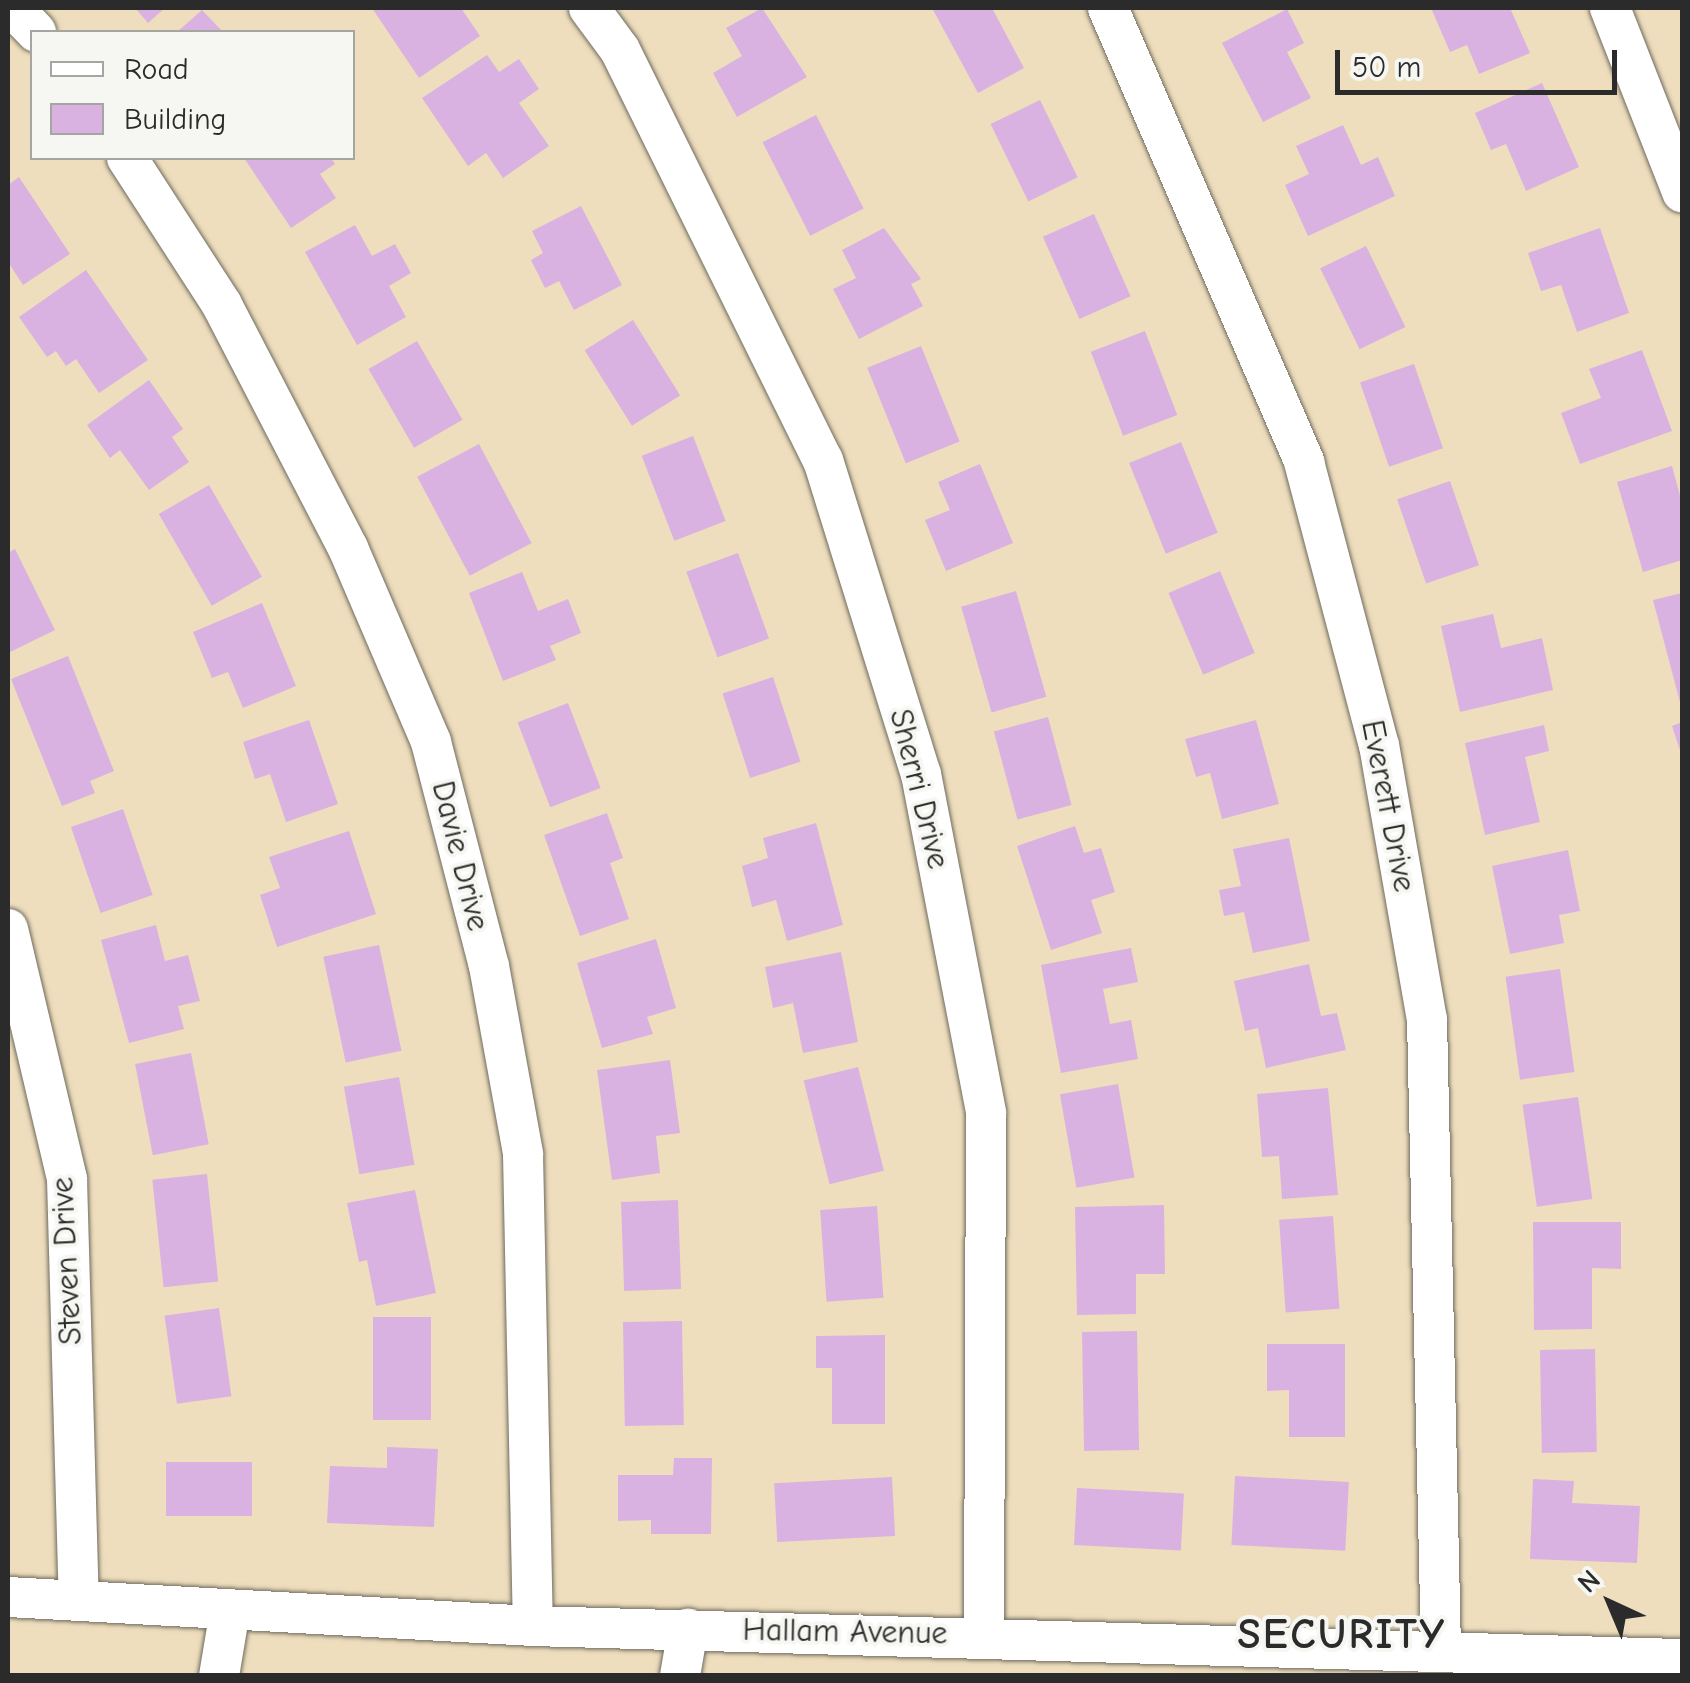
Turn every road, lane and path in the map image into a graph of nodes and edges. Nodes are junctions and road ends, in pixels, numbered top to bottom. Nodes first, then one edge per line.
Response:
1 (13, 8) edge
2 (588, 8) edge
3 (1108, 8) edge
4 (1610, 8) edge
5 (34, 30) edge
6 (1667, 91) edge
7 (128, 160) edge
8 (1682, 192) edge
9 (8, 929) edge
10 (8, 1597) edge
11 (79, 1598) junction
12 (230, 1610) junction
13 (533, 1626) junction
14 (688, 1629) junction
15 (984, 1635) junction
16 (1442, 1652) junction
17 (1133, 1659) edge
18 (1682, 1660) edge
19 (1587, 1668) edge
20 (219, 1676) edge
21 (680, 1676) edge

1 - 5 street
2 - 15 street, Sherri Drive
3 - 16 street, Everett Drive
4 - 6 street
6 - 8 street
7 - 13 street, Davie Drive
9 - 11 street, Steven Drive
10 - 11 street, Hallam Avenue
11 - 12 street, Hallam Avenue
12 - 13 street, Hallam Avenue
12 - 20 street
13 - 14 street, Hallam Avenue
14 - 15 street, Hallam Avenue
14 - 21 street
15 - 17 street, Hallam Avenue
16 - 17 street, Hallam Avenue
16 - 19 street, Hallam Avenue
18 - 19 street, Hallam Avenue

